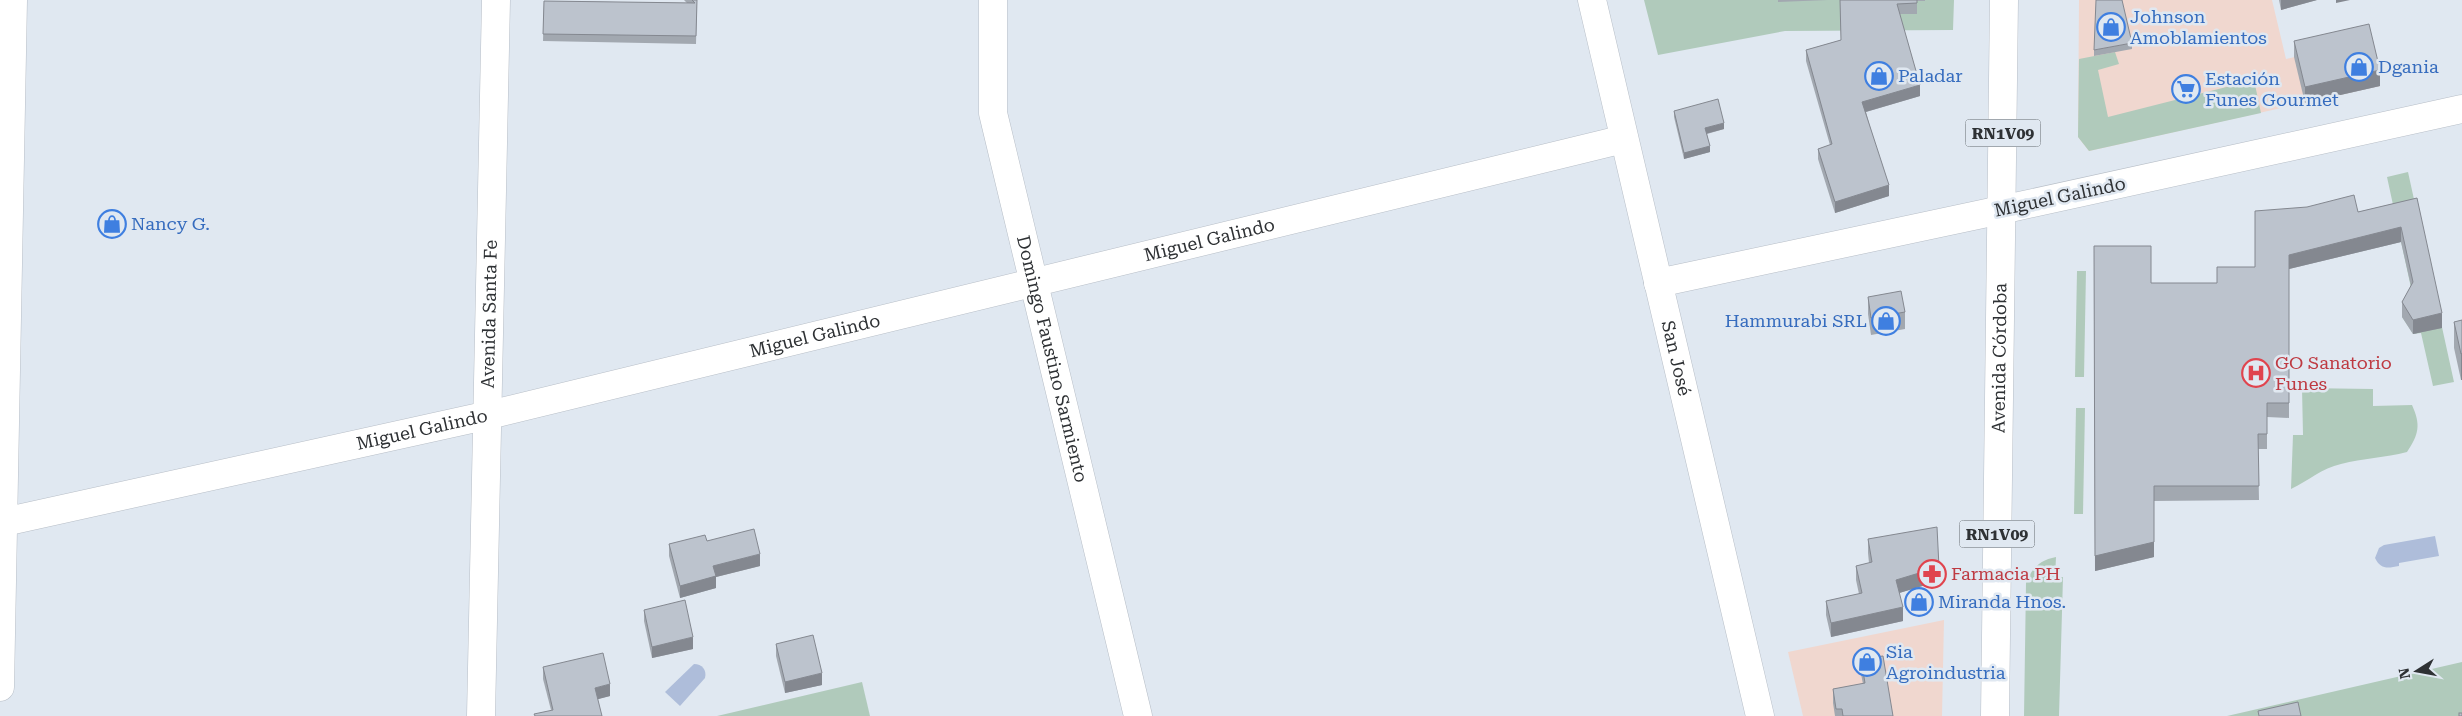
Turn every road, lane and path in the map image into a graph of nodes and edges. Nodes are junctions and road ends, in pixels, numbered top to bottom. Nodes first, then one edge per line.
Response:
1 (13, 0) edge
2 (496, 0) edge
3 (993, 0) edge
4 (1592, 0) edge
5 (2004, 0) edge
6 (2462, 110) edge
7 (1624, 139) junction
8 (2002, 210) junction
9 (1033, 282) junction
10 (1658, 283) junction
11 (489, 415) junction
12 (4, 522) junction
13 (0, 687) edge
14 (481, 716) edge
15 (1138, 716) edge
16 (1760, 716) edge
17 (1995, 716) edge

1 - 12 street
2 - 11 street, Avenida Santa Fe
3 - 9 street, Domingo Faustino Sarmiento
4 - 7 street, San José
5 - 8 street, Avenida Córdoba / RN1V09
6 - 8 street, Miguel Galindo
7 - 9 street, Miguel Galindo
7 - 10 street, San José
8 - 10 street, Miguel Galindo
8 - 17 street, Avenida Córdoba / RN1V09
9 - 11 street, Miguel Galindo
9 - 15 street, Domingo Faustino Sarmiento
10 - 16 street, San José
11 - 12 street, Miguel Galindo
11 - 14 street, Avenida Santa Fe
12 - 13 street

